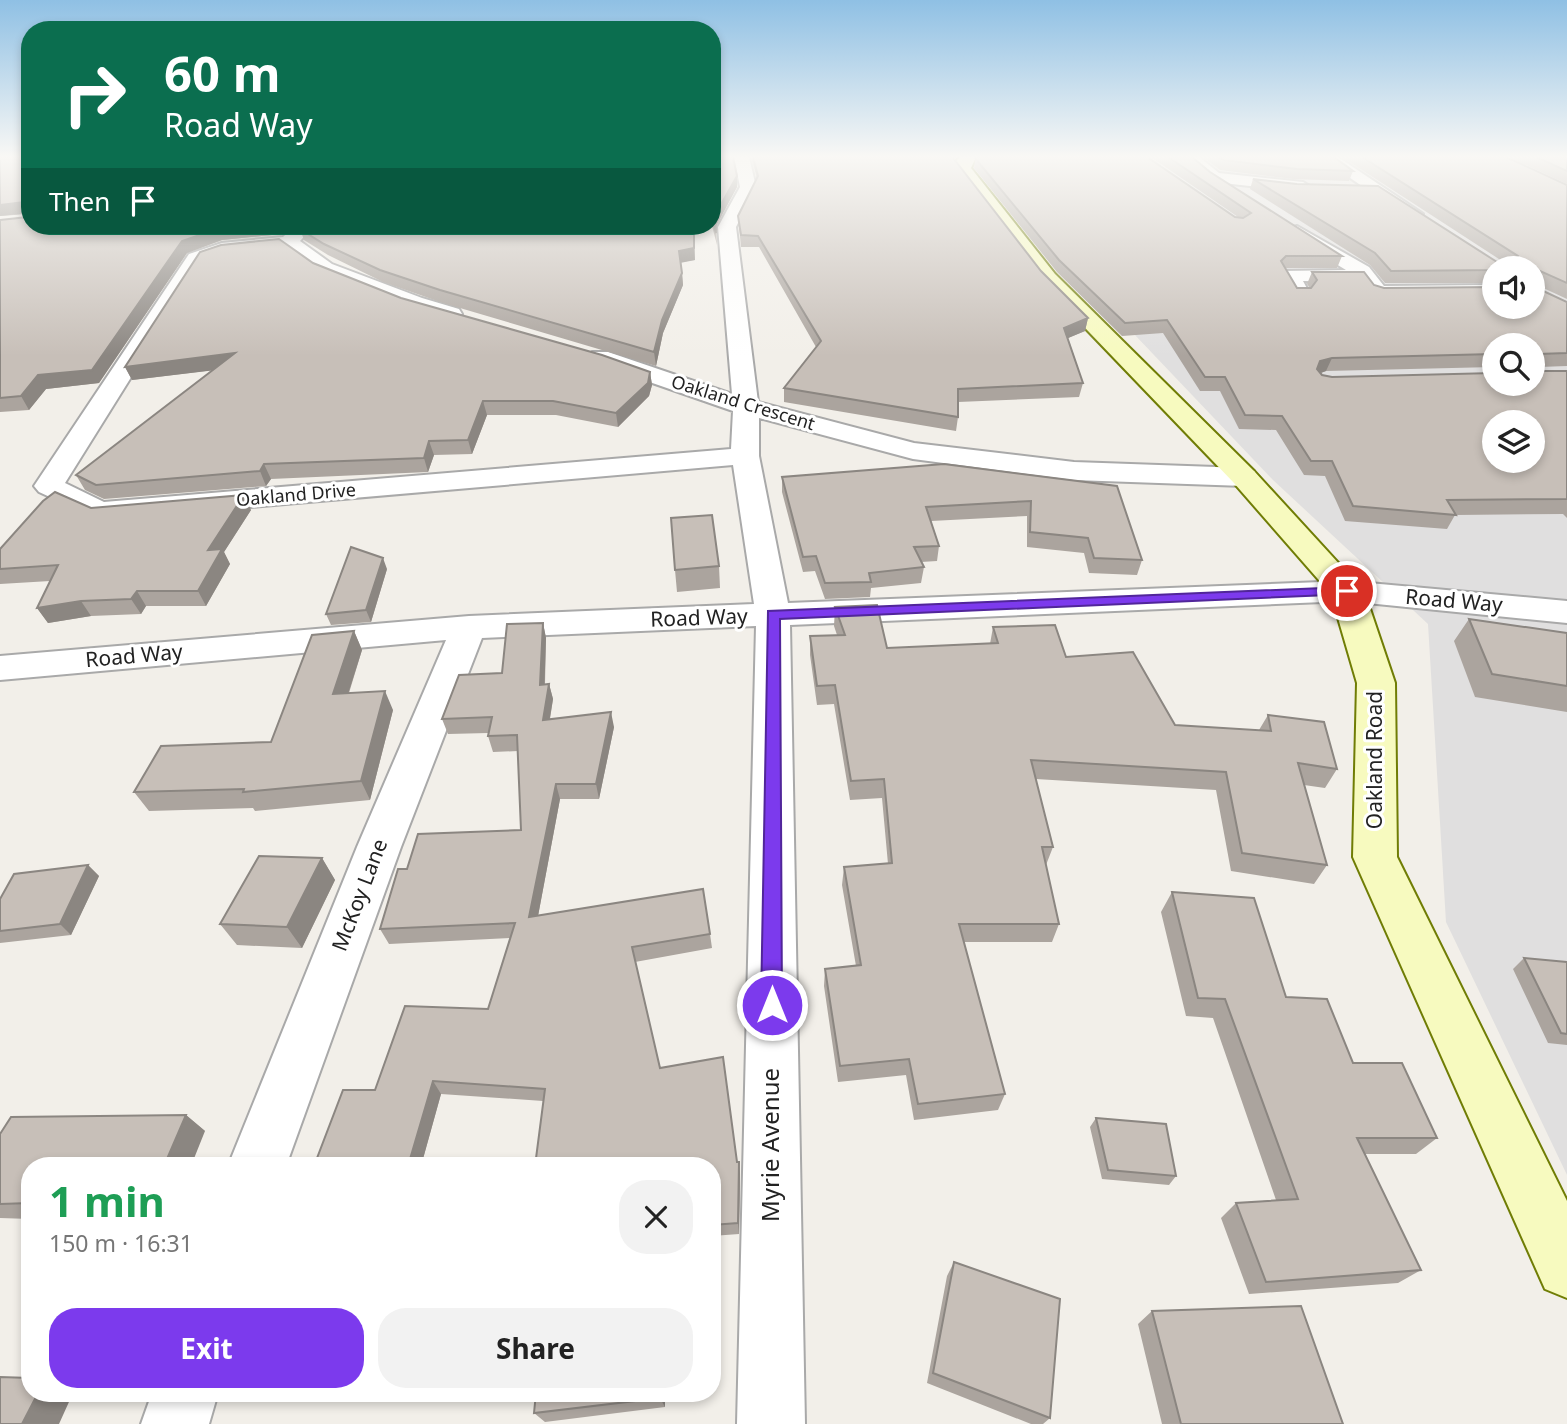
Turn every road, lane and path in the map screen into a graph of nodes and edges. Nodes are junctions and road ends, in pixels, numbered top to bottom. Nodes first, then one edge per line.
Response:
1 (729, 223) edge
2 (1006, 223) edge
3 (1284, 223) edge
4 (291, 235) edge
5 (297, 235) edge
6 (1366, 276) junction
7 (1482, 291) edge
8 (1299, 294) edge
9 (480, 322) edge
10 (573, 350) edge
11 (746, 407) junction
12 (745, 456) junction
13 (1244, 477) junction
14 (1347, 591) junction
15 (1567, 612) edge
16 (773, 615) junction
17 (469, 627) junction
18 (0, 668) edge
19 (260, 1157) edge
20 (1567, 1267) edge
21 (182, 1402) edge
22 (175, 1424) edge
23 (771, 1424) edge

1 - 11 street, Myrie Avenue
2 - 13 street, Oakland Road
3 - 6 street
4 - 12 street, Oakland Drive
5 - 9 street
6 - 7 street
6 - 8 street
10 - 11 street, Oakland Crescent
11 - 12 street, Myrie Avenue
11 - 13 street, Oakland Crescent
12 - 16 street, Myrie Avenue
13 - 14 street, Oakland Road
14 - 15 street, Road Way
14 - 16 street, Road Way
14 - 20 street, Oakland Road
16 - 17 street, Road Way
16 - 23 street, Myrie Avenue
17 - 18 street, Road Way
17 - 19 street, McKoy Lane
21 - 22 street

